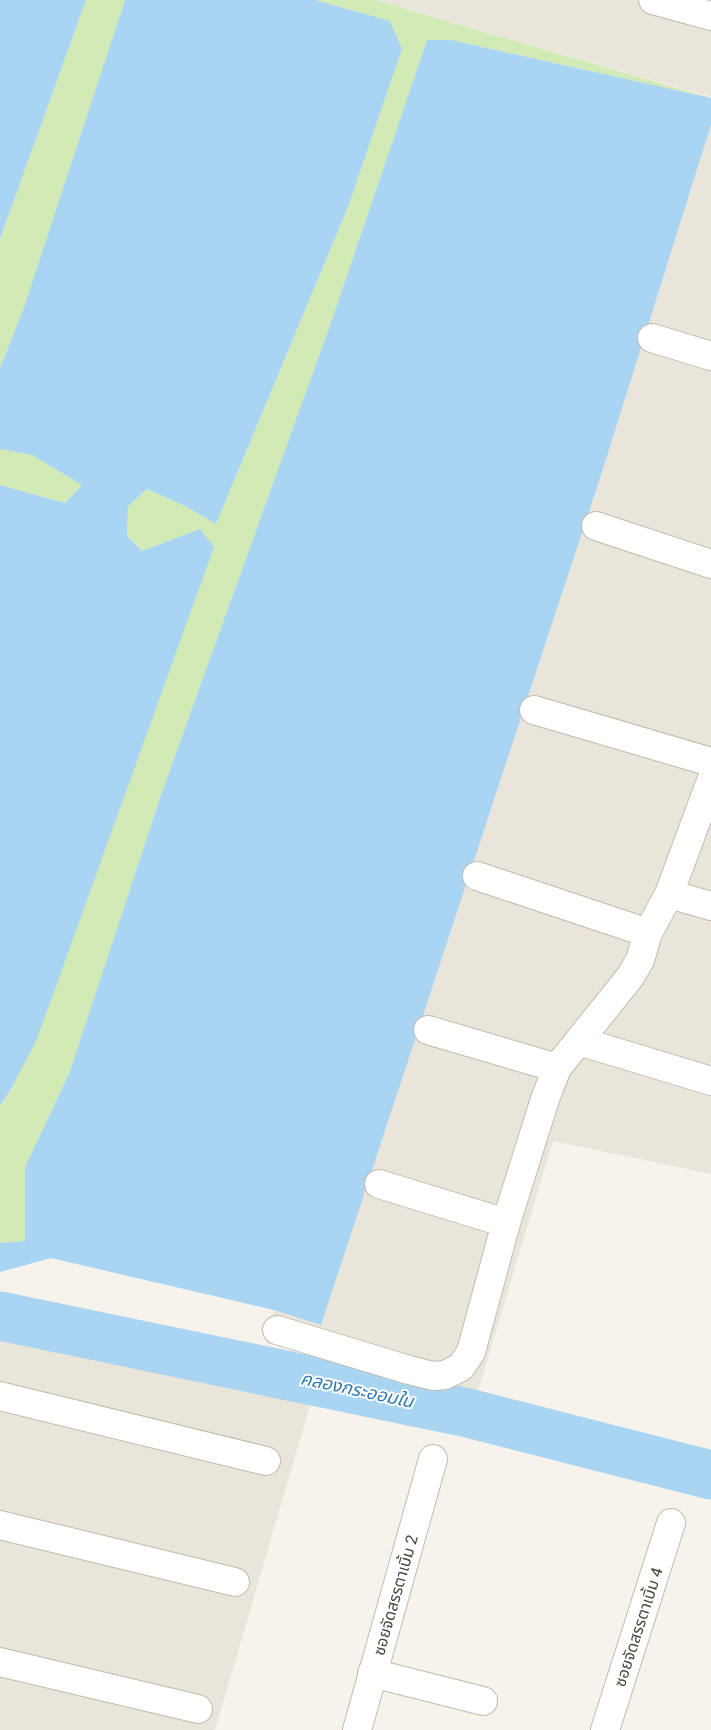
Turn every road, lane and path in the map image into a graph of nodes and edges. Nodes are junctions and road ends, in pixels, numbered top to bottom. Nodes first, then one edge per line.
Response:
1 (653, 0) edge
2 (711, 16) edge
3 (652, 338) dead end
4 (711, 356) edge
5 (596, 526) dead end
6 (711, 564) edge
7 (534, 710) dead end
8 (711, 762) edge
9 (711, 782) edge
10 (477, 876) dead end
11 (669, 894) junction
12 (711, 906) edge
13 (648, 934) junction
14 (428, 1030) dead end
15 (579, 1041) junction
16 (557, 1068) junction
17 (711, 1081) edge
18 (379, 1184) dead end
19 (506, 1223) junction
20 (277, 1330) dead end
21 (0, 1396) edge
22 (433, 1459) dead end
23 (266, 1461) dead end
24 (671, 1523) dead end
25 (0, 1525) edge
26 (234, 1582) dead end
27 (0, 1662) edge
28 (372, 1673) junction
29 (483, 1701) dead end
30 (198, 1709) dead end
31 (356, 1730) edge
32 (605, 1730) edge

1 - 2 street
3 - 4 street
5 - 6 street
7 - 8 street
9 - 11 street
10 - 13 street
11 - 12 street
11 - 13 street
13 - 15 street
14 - 16 street
15 - 16 street
15 - 17 street
16 - 19 street
18 - 19 street
19 - 20 street
21 - 23 street
22 - 28 street, ซอยจัดสรรตาเบิ้ม 2
24 - 32 street, ซอยจัดสรรตาเบิ้ม 4
25 - 26 street
27 - 30 street
28 - 29 street
28 - 31 street, ซอยจัดสรรตาเบิ้ม 2

